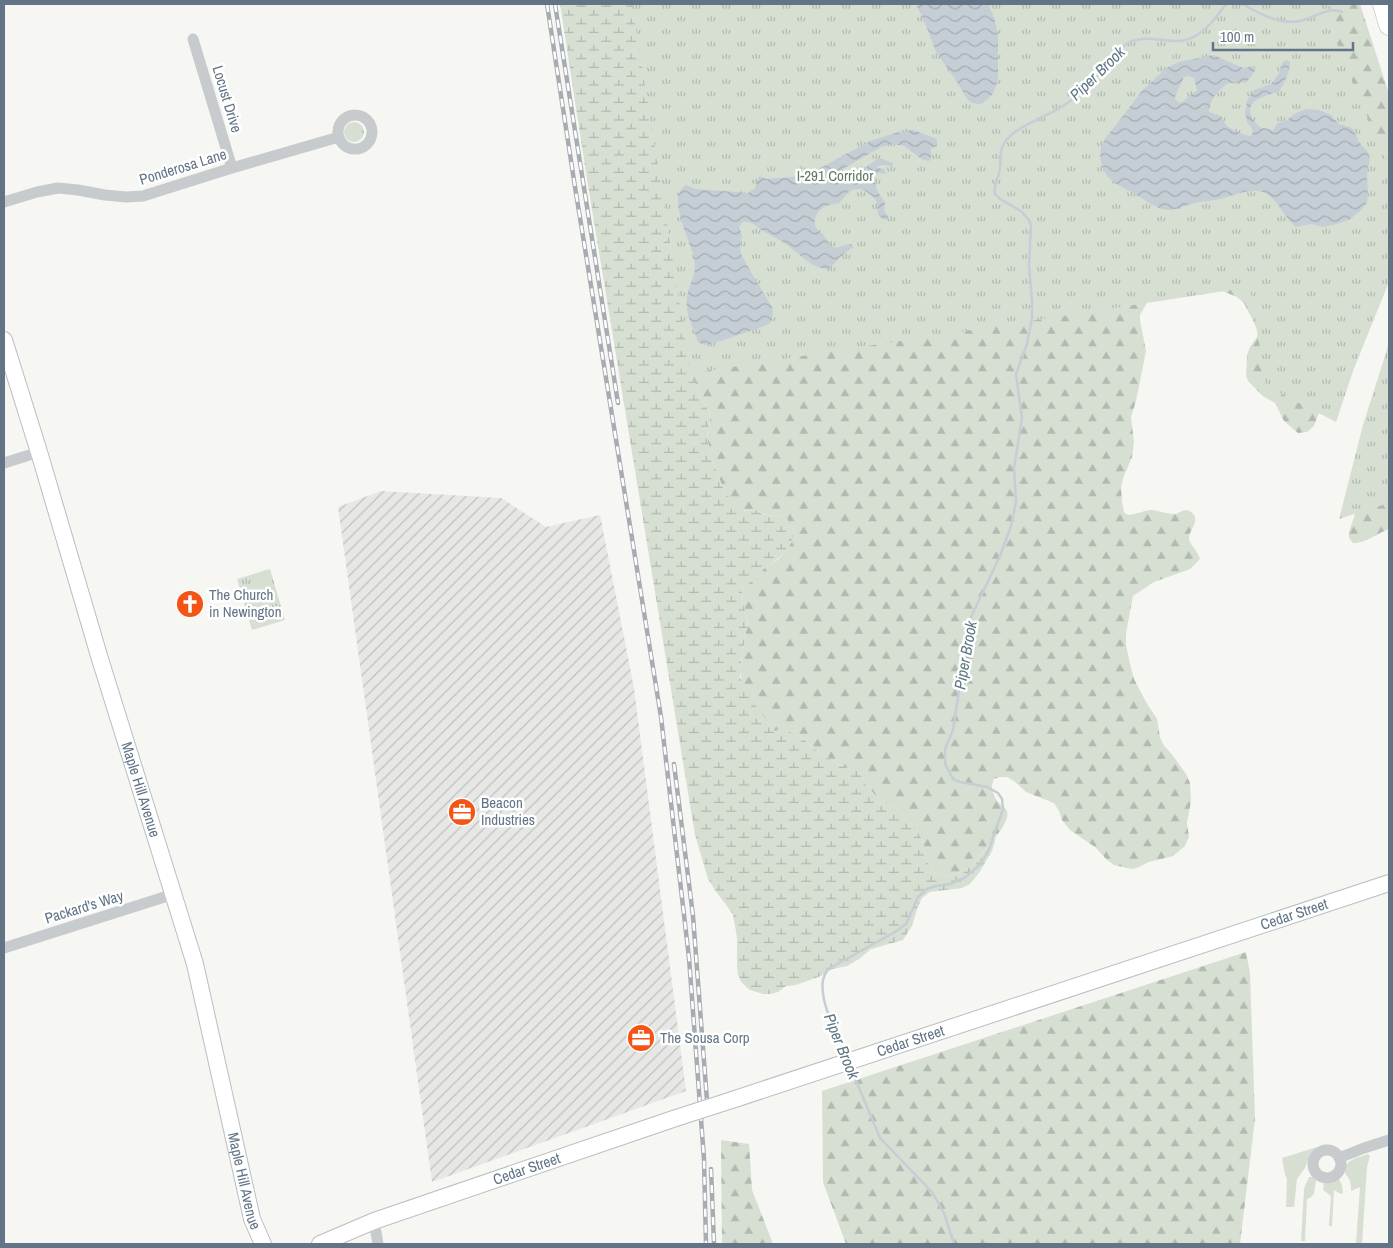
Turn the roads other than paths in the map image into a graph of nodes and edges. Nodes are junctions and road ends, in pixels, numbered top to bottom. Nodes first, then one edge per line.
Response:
1 (1383, 4) edge
2 (1389, 25) edge
3 (192, 39) dead end
4 (339, 137) dead end
5 (232, 168) junction
6 (4, 202) edge
7 (5, 347) edge
8 (39, 452) junction
9 (4, 463) edge
10 (1389, 883) edge
11 (174, 894) junction
12 (4, 948) edge
13 (1389, 1140) edge
14 (1339, 1158) dead end
15 (374, 1221) junction
16 (263, 1244) edge
17 (320, 1244) edge
18 (378, 1244) edge

1 - 2 highway
3 - 5 street, Locust Drive
4 - 5 street, Ponderosa Lane
5 - 6 street, Ponderosa Lane
7 - 8 main road, Maple Hill Avenue
8 - 9 street
8 - 11 main road, Maple Hill Avenue
10 - 15 main road, Cedar Street, bridge
11 - 12 street, Packard's Way
11 - 16 main road, Maple Hill Avenue
13 - 14 street
15 - 17 main road, Cedar Street
15 - 18 street

